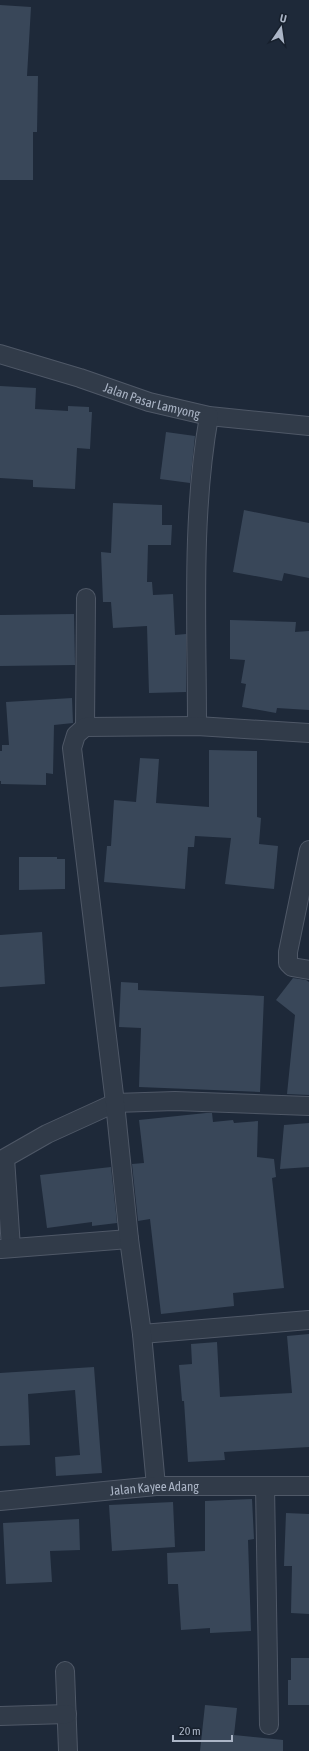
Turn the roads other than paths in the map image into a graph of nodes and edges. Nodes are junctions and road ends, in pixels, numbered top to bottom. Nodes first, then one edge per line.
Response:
1 (0, 354) edge
2 (209, 416) junction
3 (309, 426) edge
4 (86, 598) dead end
5 (197, 726) junction
6 (85, 727) junction
7 (309, 733) edge
8 (309, 850) edge
9 (309, 970) edge
10 (115, 1103) junction
11 (309, 1106) edge
12 (129, 1239) junction
13 (6, 1248) edge
14 (309, 1320) edge
15 (142, 1334) junction
16 (156, 1486) junction
17 (265, 1486) junction
18 (309, 1486) edge
19 (0, 1501) edge
20 (65, 1671) dead end
21 (67, 1714) junction
22 (0, 1716) edge
23 (269, 1725) dead end
24 (68, 1751) edge

1 - 2 street, Jalan Pasar Lamyong
2 - 3 street, Jalan Pasar Lamyong
2 - 5 street
4 - 6 street
5 - 6 street
5 - 7 street
6 - 10 street
8 - 9 street
10 - 11 street
10 - 12 street
10 - 13 street
12 - 13 street
12 - 15 street
14 - 15 street
15 - 16 street
16 - 17 street, Jalan Kayee Adang
16 - 19 street, Jalan Kayee Adang
17 - 18 street, Jalan Kayee Adang
17 - 23 street
20 - 21 street
21 - 22 street
21 - 24 street

